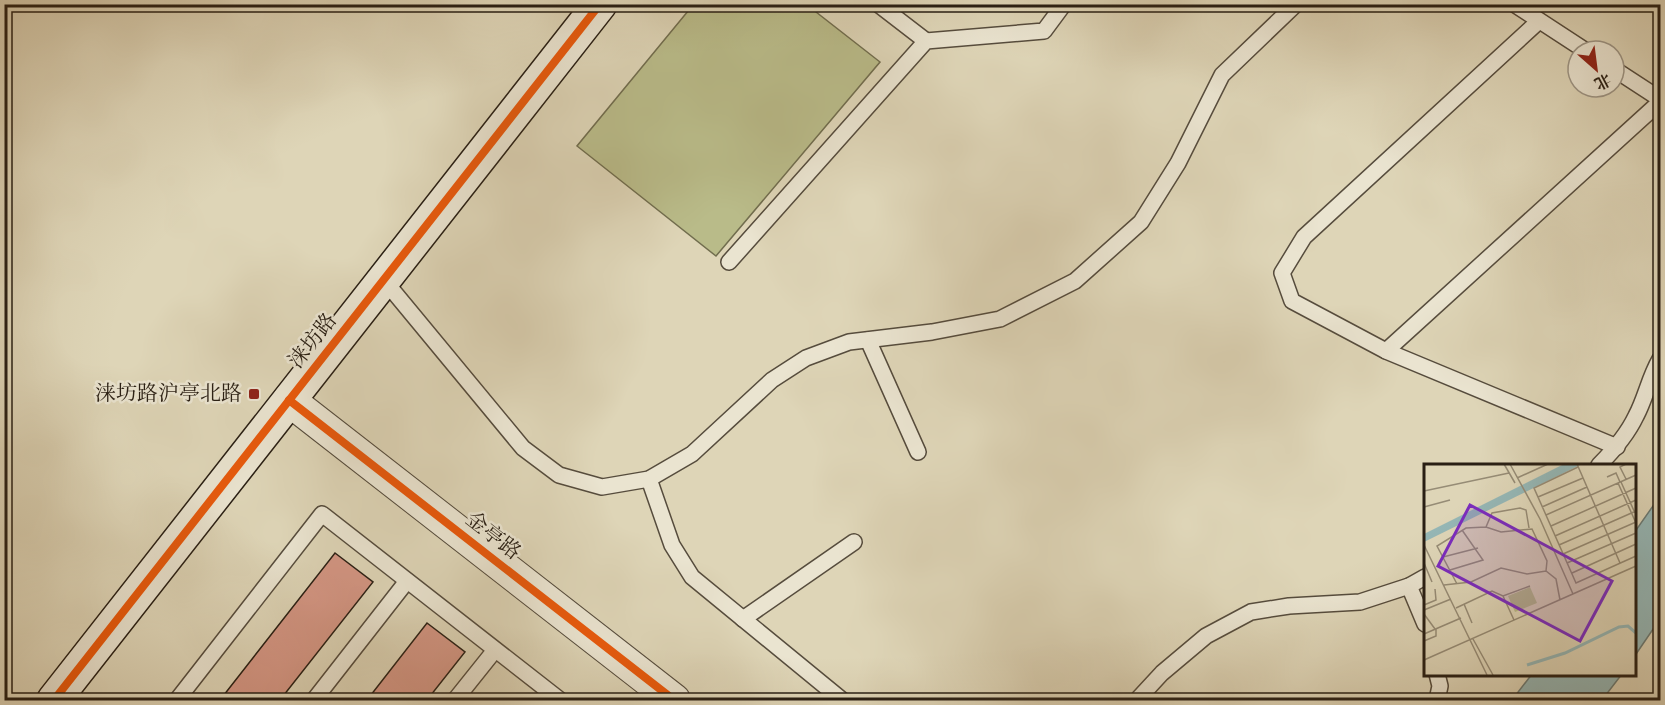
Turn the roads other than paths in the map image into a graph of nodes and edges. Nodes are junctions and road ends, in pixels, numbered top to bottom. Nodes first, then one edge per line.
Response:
1 (600, 4) edge
2 (878, 4) edge
3 (1064, 4) edge
4 (1296, 4) edge
5 (1514, 4) edge
6 (1539, 21) junction
7 (1567, 39) edge
8 (926, 41) junction
9 (1626, 77) edge
10 (1660, 101) edge
11 (729, 262) dead end
12 (384, 280) junction
13 (868, 340) junction
14 (1386, 351) junction
15 (1660, 359) edge
16 (290, 400) junction
17 (1617, 447) junction
18 (918, 452) dead end
19 (1600, 464) edge
20 (649, 479) junction
21 (854, 542) dead end
22 (1424, 578) edge
23 (407, 581) junction
24 (1409, 586) junction
25 (743, 619) junction
26 (1424, 622) edge
27 (495, 650) junction
28 (1437, 675) edge
29 (54, 700) edge
30 (177, 700) edge
31 (314, 700) edge
32 (455, 700) edge
33 (560, 700) edge
34 (674, 700) edge
35 (842, 700) edge
36 (1137, 700) edge
37 (1437, 700) edge

1 - 12 street, 涞坊路
2 - 8 lane
3 - 8 lane
4 - 13 lane
5 - 6 lane
6 - 7 lane
6 - 14 lane
8 - 11 lane
9 - 10 lane
10 - 14 lane
12 - 16 street, 涞坊路
12 - 20 lane
13 - 18 lane
13 - 20 lane
14 - 17 lane
15 - 17 lane
16 - 29 street, 涞坊路
16 - 34 street, 金亭路
17 - 19 lane
20 - 25 lane
21 - 25 lane
22 - 24 lane
23 - 27 lane
23 - 30 lane
23 - 31 lane
24 - 26 lane
24 - 36 lane
25 - 35 lane
27 - 32 lane
27 - 33 lane
28 - 37 lane

